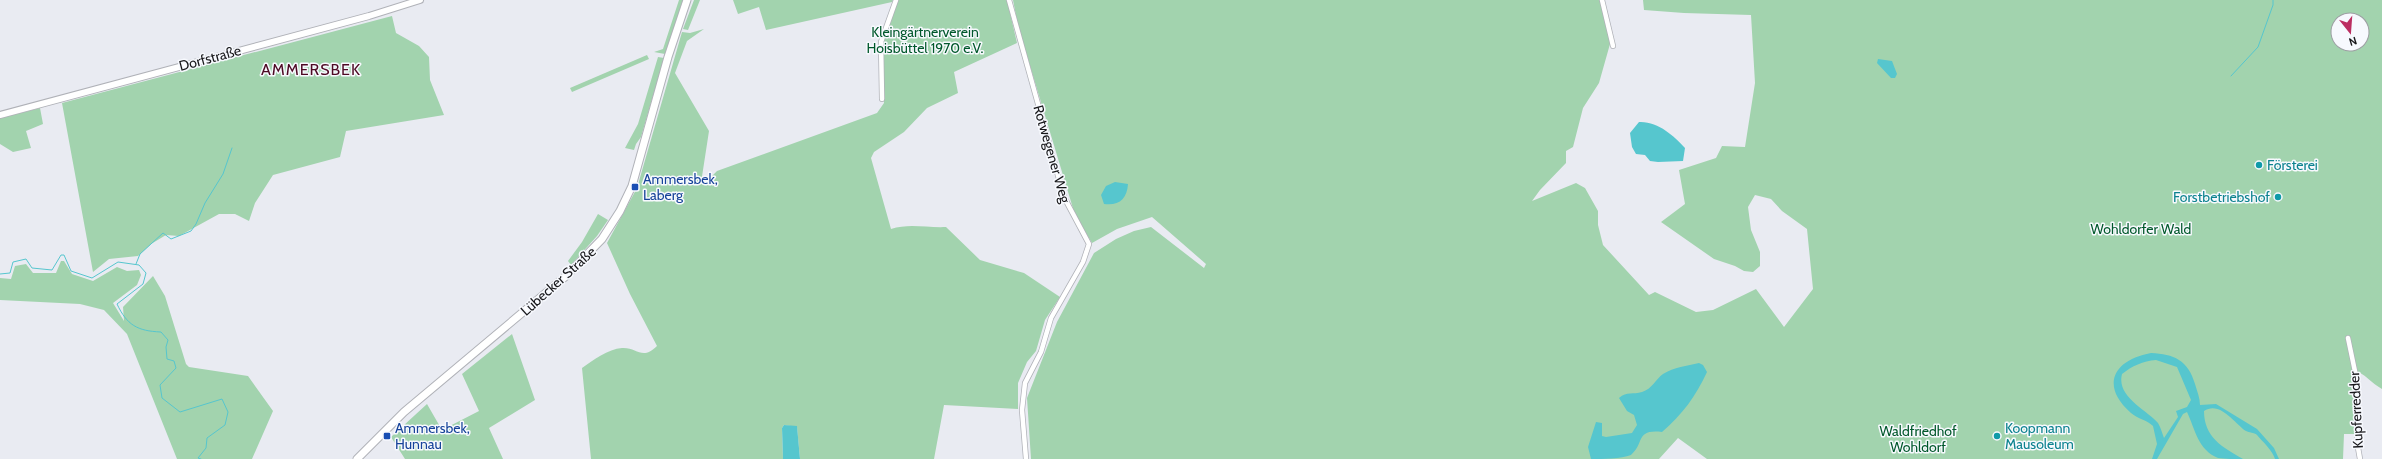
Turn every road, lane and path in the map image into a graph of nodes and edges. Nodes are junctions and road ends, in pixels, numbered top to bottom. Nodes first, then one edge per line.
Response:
1 (420, 0) edge
2 (687, 0) edge
3 (896, 0) edge
4 (1009, 0) edge
5 (1602, 0) edge
6 (1613, 46) dead end
7 (882, 99) dead end
8 (0, 114) edge
9 (2348, 338) dead end
10 (357, 459) edge
11 (1026, 459) edge
12 (2360, 459) edge

1 - 8 street, Dorfstraße
2 - 10 main road, Lübecker Straße
3 - 7 street
4 - 11 street, Rotwegener Weg
5 - 6 street
9 - 12 street, Kupferredder

